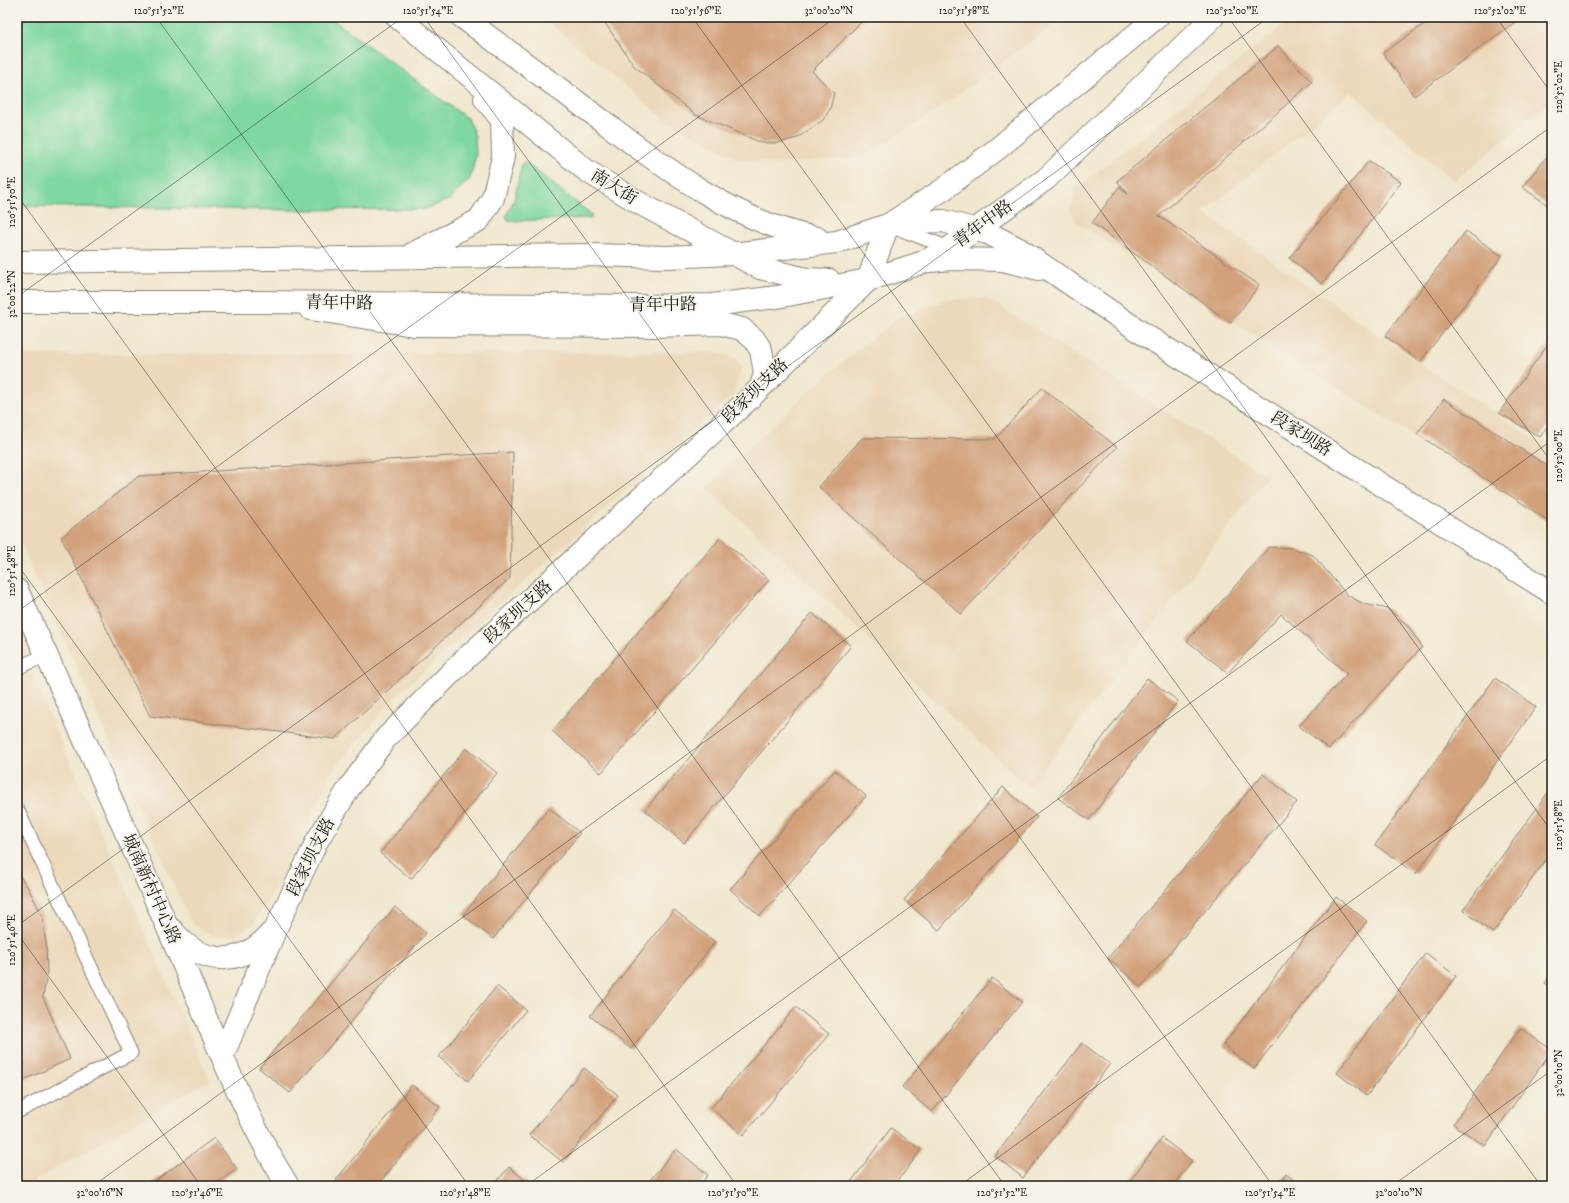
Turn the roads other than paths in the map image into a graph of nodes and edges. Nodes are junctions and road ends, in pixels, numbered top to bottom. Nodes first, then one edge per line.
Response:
1 (397, 17) edge
2 (462, 17) edge
3 (1156, 17) edge
4 (1214, 17) edge
5 (462, 70) junction
6 (888, 225) junction
7 (837, 242) junction
8 (948, 249) junction
9 (731, 254) junction
10 (406, 257) junction
11 (17, 262) edge
12 (924, 262) junction
13 (1051, 272) junction
14 (868, 280) junction
15 (17, 302) edge
16 (259, 302) junction
17 (761, 387) junction
18 (17, 590) edge
19 (1552, 594) edge
20 (46, 656) junction
21 (17, 668) edge
22 (17, 809) edge
23 (166, 922) junction
24 (276, 928) junction
25 (223, 1055) junction
26 (17, 1112) edge
27 (288, 1186) edge

1 - 5 main road, 南大街
2 - 7 main road
3 - 6 main road
4 - 8 main road, 青年中路
5 - 9 main road, 南大街
5 - 10 main road
6 - 7 main road
6 - 8 lane, 段家坝路
6 - 13 main road, 段家坝路
6 - 14 main road, 段家坝支路
7 - 9 main road
8 - 12 main road, 青年中路
8 - 13 lane, 段家坝路
9 - 10 main road
9 - 14 main road, 南大街
10 - 11 main road
12 - 13 main road, 段家坝路
12 - 14 main road, 青年中路
13 - 19 main road, 段家坝路
14 - 16 main road, 青年中路
14 - 17 main road, 段家坝支路
15 - 16 main road, 青年中路
16 - 17 main road
17 - 24 main road, 段家坝支路
18 - 20 main road, 城南新村中心路
20 - 21 lane
20 - 23 main road, 城南新村中心路
22 - 26 lane
23 - 24 main road
23 - 25 main road, 城南新村中心路
24 - 25 main road, 段家坝支路
25 - 27 main road, 城南新村中心路

